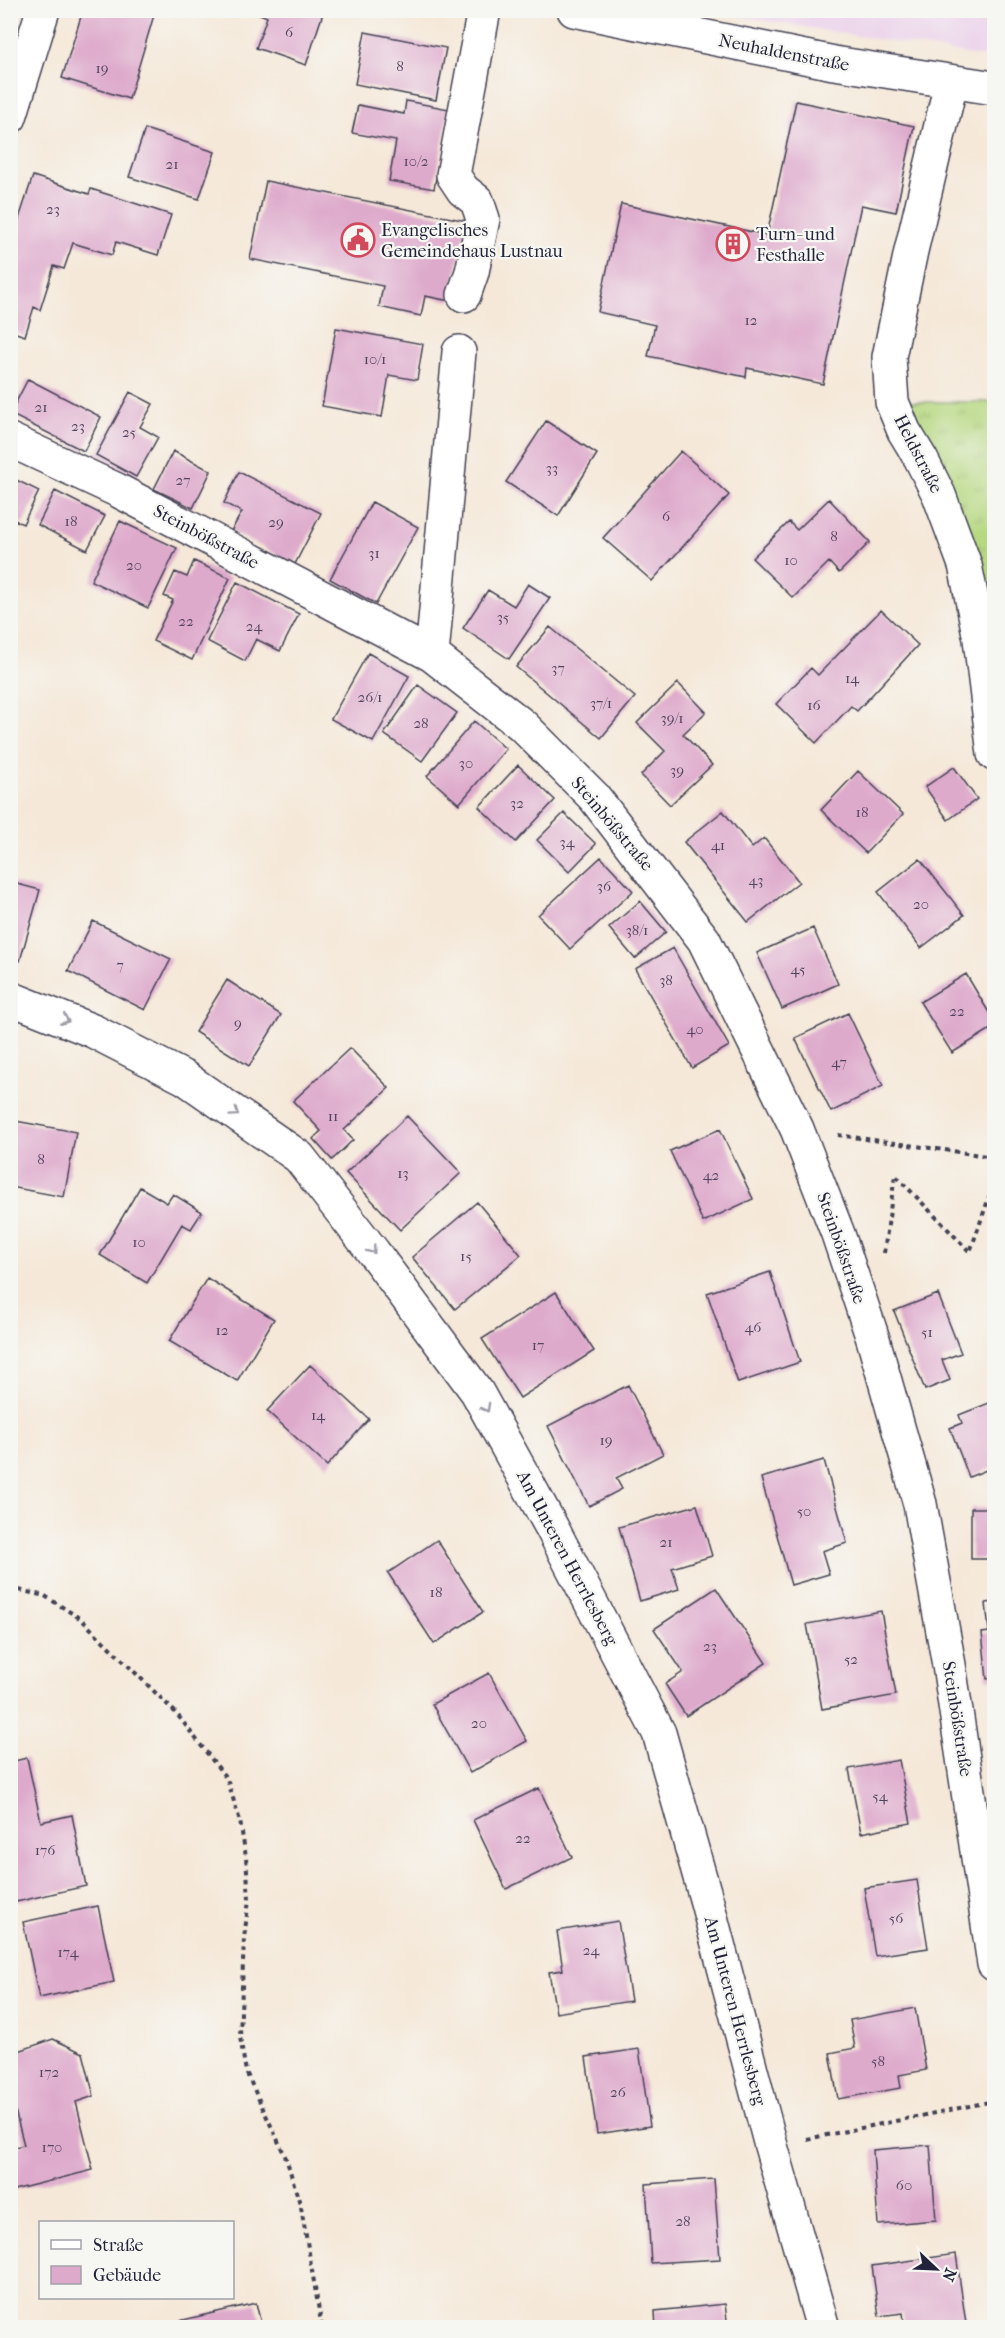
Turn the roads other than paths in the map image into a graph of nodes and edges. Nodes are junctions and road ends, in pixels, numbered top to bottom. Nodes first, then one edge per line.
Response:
1 (44, 10) edge
2 (483, 10) edge
3 (574, 10) edge
4 (951, 83) junction
5 (994, 88) edge
6 (10, 117) edge
7 (464, 295) dead end
8 (459, 352) dead end
9 (10, 440) edge
10 (432, 655) junction
11 (994, 754) edge
12 (10, 998) edge
13 (994, 1964) edge
14 (823, 2328) edge

1 - 6 street
2 - 7 street
3 - 4 street, Neuhaldenstraße
4 - 5 street, Neuhaldenstraße
4 - 11 street, Heldstraße
8 - 10 street
9 - 10 street, Steinbößstraße
10 - 13 street, Steinbößstraße
12 -> 14 street, Am Unteren Herrlesberg

